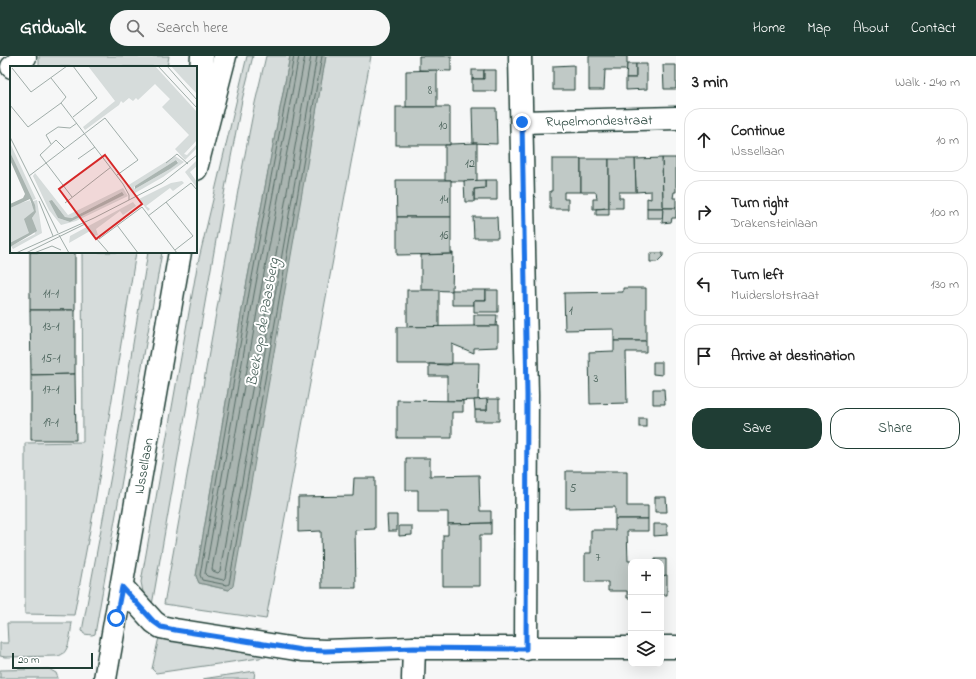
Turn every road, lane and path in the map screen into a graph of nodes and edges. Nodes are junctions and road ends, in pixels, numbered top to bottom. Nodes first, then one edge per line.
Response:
1 (202, 56) edge
2 (225, 56) edge
3 (520, 56) edge
4 (10, 66) edge
5 (0, 70) edge
6 (676, 118) edge
7 (522, 122) junction
8 (197, 130) edge
9 (197, 165) edge
10 (180, 253) edge
11 (122, 587) junction
12 (664, 647) edge
13 (676, 647) edge
14 (414, 648) junction
15 (628, 648) edge
16 (526, 649) junction
17 (105, 679) edge
18 (413, 679) edge

1 - 8 street
2 - 9 street
3 - 7 street
4 - 5 street
6 - 7 street, Rupelmondestraat
7 - 16 street
10 - 11 street, IJssellaan
11 - 14 street
11 - 17 street, IJssellaan
12 - 13 street
14 - 16 street
14 - 18 street
15 - 16 street

